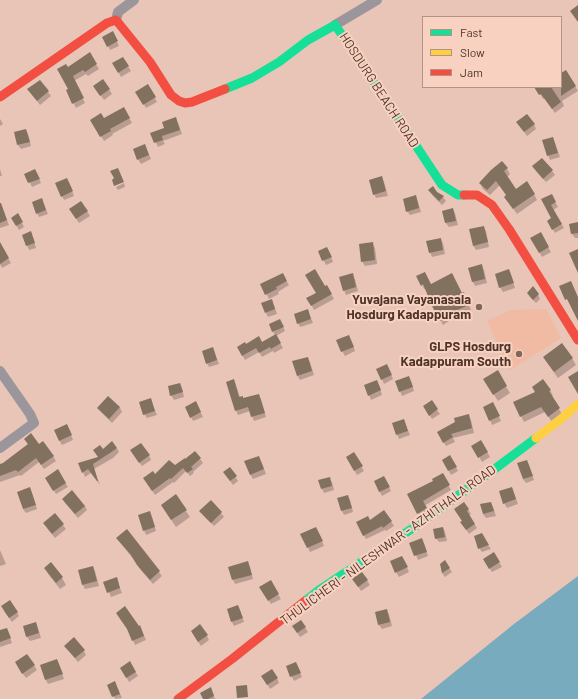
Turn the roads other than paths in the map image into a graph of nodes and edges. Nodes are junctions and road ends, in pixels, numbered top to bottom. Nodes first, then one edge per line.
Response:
1 (134, 0) edge
2 (377, 0) edge
3 (116, 20) junction
4 (336, 25) junction
5 (0, 97) edge
6 (578, 340) edge
7 (0, 371) edge
8 (578, 404) edge
9 (0, 448) edge
10 (178, 699) edge

1 - 3 street
2 - 4 street
3 - 4 street, HOSDURG BEACH ROAD
3 - 5 street
4 - 6 street, HOSDURG BEACH ROAD
7 - 9 street
8 - 10 street, THULICHERI - NILESHWAR - AZHITHALA ROAD

